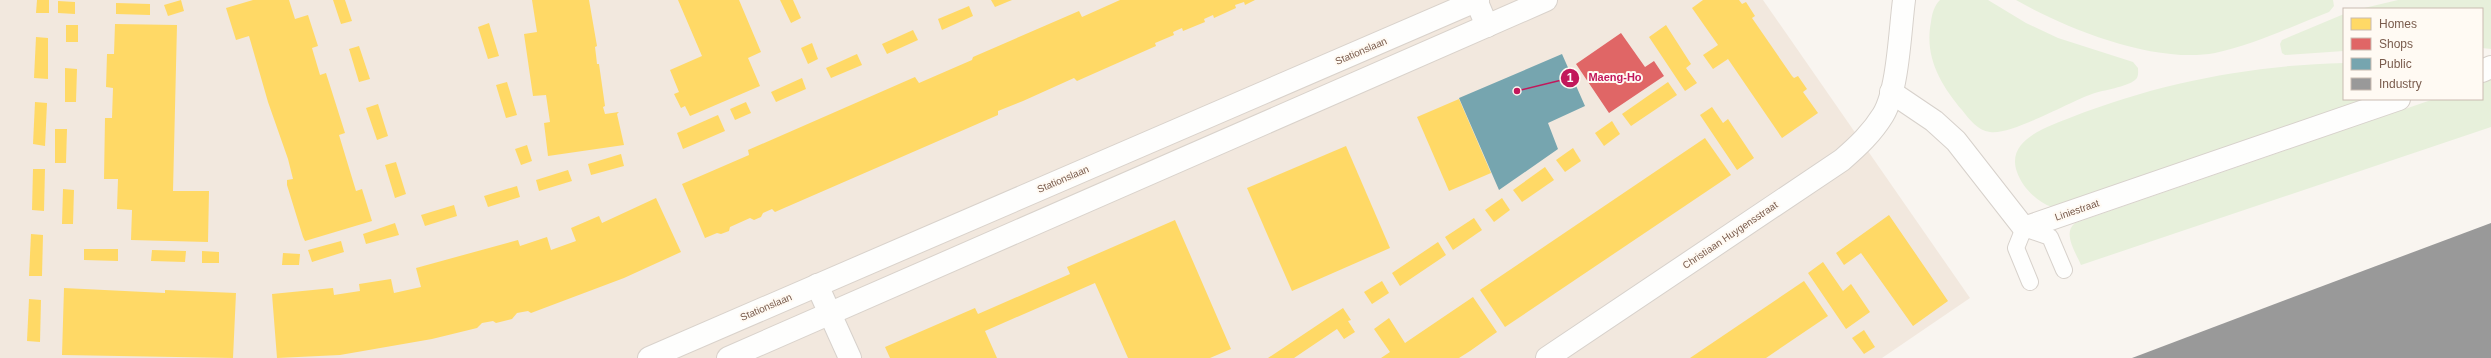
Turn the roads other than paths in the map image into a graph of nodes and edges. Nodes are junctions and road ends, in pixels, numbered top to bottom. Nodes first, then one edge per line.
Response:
1 (1477, 0) edge
2 (1546, 0) edge
3 (1904, 0) edge
4 (1487, 26) junction
5 (1891, 92) junction
6 (2396, 100) edge
7 (2024, 228) junction
8 (2064, 270) dead end
9 (2030, 282) dead end
10 (818, 285) junction
11 (830, 313) junction
12 (649, 358) edge
13 (728, 358) edge
14 (850, 358) edge
15 (1547, 358) edge

1 - 4 main road
1 - 10 main road, Stationslaan
2 - 4 main road
3 - 5 main road
4 - 11 main road
5 - 7 main road
5 - 15 main road, Christiaan Huygensstraat
6 - 7 main road, Liniestraat
7 - 8 lane
7 - 9 lane
10 - 11 main road
10 - 12 main road, Stationslaan
11 - 13 main road
11 - 14 main road

